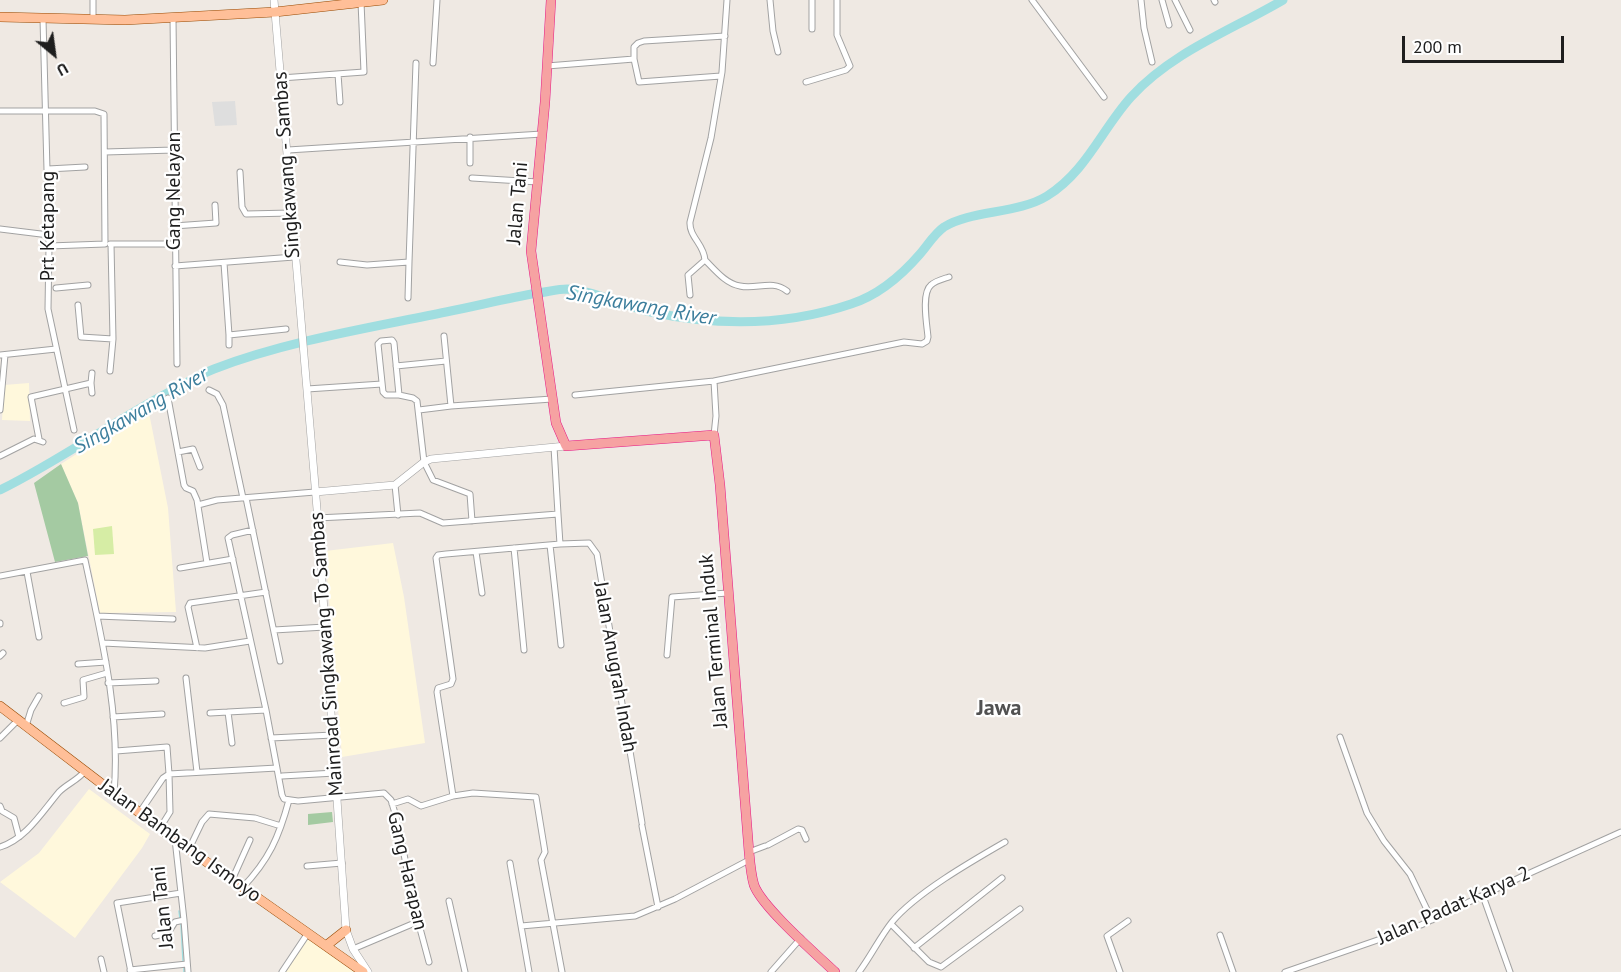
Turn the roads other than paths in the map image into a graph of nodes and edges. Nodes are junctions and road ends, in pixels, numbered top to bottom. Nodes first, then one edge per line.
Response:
1 (93, 0) edge
2 (274, 0) edge
3 (383, 0) edge
4 (437, 0) edge
5 (551, 0) edge
6 (728, 0) edge
7 (770, 0) edge
8 (812, 0) edge
9 (837, 0) edge
10 (1032, 0) edge
11 (1141, 0) edge
12 (1162, 0) edge
13 (1175, 0) edge
14 (359, 2) edge
15 (324, 3) edge
16 (275, 12) junction
17 (0, 17) edge
18 (173, 18) junction
19 (43, 19) junction
20 (93, 21) junction
21 (1169, 25) dead end
22 (812, 28) dead end
23 (1190, 30) dead end
24 (725, 36) junction
25 (778, 52) dead end
26 (634, 59) junction
27 (1152, 62) dead end
28 (416, 63) dead end
29 (433, 63) dead end
30 (547, 66) junction
31 (338, 74) junction
32 (721, 76) junction
33 (281, 78) junction
34 (806, 82) dead end
35 (1104, 97) dead end
36 (340, 102) dead end
37 (47, 110) junction
38 (0, 111) edge
39 (542, 134) junction
40 (470, 137) junction
41 (414, 141) junction
42 (174, 150) junction
43 (288, 150) junction
44 (105, 152) junction
45 (470, 164) dead end
46 (85, 167) dead end
47 (48, 169) junction
48 (240, 172) dead end
49 (472, 178) dead end
50 (537, 182) junction
51 (215, 205) dead end
52 (291, 213) junction
53 (174, 226) junction
54 (0, 230) edge
55 (49, 235) junction
56 (174, 243) junction
57 (108, 244) junction
58 (50, 246) junction
59 (294, 257) junction
60 (705, 260) junction
61 (224, 262) junction
62 (340, 262) dead end
63 (409, 262) junction
64 (175, 266) junction
65 (949, 277) dead end
66 (88, 285) dead end
67 (51, 288) junction
68 (787, 291) dead end
69 (690, 295) dead end
70 (408, 298) dead end
71 (78, 305) dead end
72 (286, 329) dead end
73 (302, 330) joint
74 (229, 335) junction
75 (444, 336) dead end
76 (112, 339) junction
77 (230, 345) dead end
78 (56, 349) junction
79 (2, 355) edge
80 (446, 360) junction
81 (177, 364) dead end
82 (396, 366) junction
83 (110, 371) dead end
84 (92, 373) dead end
85 (714, 381) junction
86 (91, 383) junction
87 (382, 384) junction
88 (64, 389) junction
89 (307, 389) junction
90 (209, 390) dead end
91 (92, 393) dead end
92 (399, 395) junction
93 (575, 395) dead end
94 (168, 398) dead end
95 (552, 399) junction
96 (451, 406) junction
97 (419, 410) junction
98 (0, 411) edge
99 (74, 430) dead end
100 (714, 435) junction
101 (566, 446) junction
102 (554, 447) junction
103 (178, 452) junction
104 (0, 456) edge
105 (424, 462) junction
106 (200, 467) dead end
107 (395, 485) junction
108 (315, 492) junction
109 (245, 498) junction
110 (198, 505) junction
111 (558, 514) junction
112 (398, 515) junction
113 (317, 518) junction
114 (472, 521) junction
115 (253, 530) junction
116 (560, 544) junction
117 (550, 545) junction
118 (514, 548) junction
119 (476, 552) junction
120 (233, 559) junction
121 (207, 563) junction
122 (180, 568) dead end
123 (27, 572) junction
124 (0, 576) edge
125 (266, 592) junction
126 (482, 593) dead end
127 (729, 593) junction
128 (240, 595) junction
129 (97, 616) junction
130 (173, 620) dead end
131 (325, 627) junction
132 (274, 630) junction
133 (39, 637) dead end
134 (250, 641) junction
135 (103, 644) junction
136 (561, 645) dead end
137 (197, 648) junction
138 (524, 650) dead end
139 (667, 655) dead end
140 (280, 660) dead end
141 (106, 662) junction
142 (78, 664) dead end
143 (107, 673) junction
144 (186, 678) dead end
145 (156, 681) dead end
146 (108, 683) junction
147 (39, 696) dead end
148 (64, 703) dead end
149 (0, 706) edge
150 (267, 710) junction
151 (228, 712) junction
152 (210, 713) dead end
153 (162, 714) dead end
154 (113, 717) junction
155 (18, 724) junction
156 (333, 735) junction
157 (1340, 737) dead end
158 (0, 738) edge
159 (272, 738) junction
160 (232, 743) dead end
161 (116, 751) junction
162 (277, 768) junction
163 (197, 772) junction
164 (335, 773) junction
165 (83, 774) junction
166 (169, 774) junction
167 (282, 776) dead end
168 (114, 793) junction
169 (453, 796) junction
170 (337, 798) junction
171 (290, 800) junction
172 (392, 804) junction
173 (0, 806) edge
174 (140, 812) junction
175 (281, 826) junction
176 (160, 828) junction
177 (1621, 832) edge
178 (19, 837) junction
179 (806, 839) dead end
180 (250, 840) dead end
181 (175, 842) junction
182 (1005, 842) dead end
183 (0, 847) edge
184 (189, 849) junction
185 (749, 856) junction
186 (342, 863) junction
187 (510, 864) dead end
188 (307, 866) dead end
189 (1002, 878) dead end
190 (232, 880) junction
191 (242, 888) junction
192 (181, 893) junction
193 (1483, 896) junction
194 (449, 901) dead end
195 (658, 907) junction
196 (1020, 909) dead end
197 (181, 920) junction
198 (1432, 920) junction
199 (1128, 921) dead end
200 (417, 922) junction
201 (553, 922) junction
202 (891, 924) junction
203 (521, 926) junction
204 (346, 930) junction
205 (308, 933) junction
206 (1220, 935) dead end
207 (156, 936) dead end
208 (801, 938) junction
209 (327, 945) junction
210 (914, 948) junction
211 (354, 949) junction
212 (101, 959) dead end
213 (429, 962) dead end
214 (184, 964) junction
215 (830, 970) edge
216 (130, 971) edge
217 (104, 972) edge
218 (188, 972) edge
219 (282, 972) edge
220 (365, 972) edge
221 (465, 972) edge
222 (529, 972) edge
223 (562, 972) edge
224 (771, 972) edge
225 (860, 972) edge
226 (1120, 972) edge
227 (1233, 972) edge
228 (1285, 972) edge
229 (1510, 972) edge

1 - 20 street
2 - 16 street, Singkawang - Sambas
3 - 14 main road
4 - 29 street
5 - 30 highway, Jalan Tani
6 - 24 street
7 - 25 street
8 - 22 street
9 - 34 street
10 - 35 street
11 - 27 street
12 - 21 street
13 - 23 street
14 - 15 main road
14 - 31 street
15 - 16 main road
16 - 18 main road
16 - 33 street, Singkawang - Sambas
17 - 19 main road
18 - 20 main road
18 - 42 street, Gang Nelayan
19 - 20 main road
19 - 37 street, Prt Ketapang
24 - 26 street
24 - 32 street
26 - 30 street
26 - 32 street
28 - 41 street
30 - 39 highway, Jalan Tani
31 - 33 street
31 - 36 street
32 - 60 street
33 - 43 street, Singkawang - Sambas
37 - 38 street
37 - 44 street
37 - 47 street, Prt Ketapang
39 - 40 street
39 - 50 highway, Jalan Tani
40 - 41 street
40 - 45 street
41 - 43 street
41 - 63 street
42 - 44 street
42 - 53 street, Gang Nelayan
43 - 52 street, Singkawang - Sambas
44 - 57 street
46 - 47 street
47 - 55 street, Prt Ketapang
48 - 52 street
49 - 50 street
50 - 95 highway, Jalan Tani
51 - 53 street
52 - 59 street, Singkawang - Sambas
53 - 56 street, Gang Nelayan
54 - 55 street
55 - 58 street, Prt Ketapang
56 - 57 street
56 - 64 street, Gang Nelayan
57 - 58 street
57 - 76 street
58 - 67 street, Prt Ketapang
59 - 61 street
59 - 73 street, Singkawang - Sambas
60 - 68 street
60 - 69 street
61 - 64 street
61 - 74 street
62 - 63 street
63 - 70 street
64 - 81 street, Gang Nelayan
65 - 85 street
66 - 67 street
67 - 78 street, Prt Ketapang
71 - 76 street
72 - 74 street
73 - 89 street, Mainroad Singkawang To Sambas
74 - 77 street
75 - 80 street
76 - 83 street
78 - 79 street
78 - 88 street, Prt Ketapang
79 - 98 street
80 - 82 street
80 - 96 street
82 - 87 street
82 - 92 street
84 - 86 street
85 - 93 street
85 - 100 street
86 - 88 street
86 - 91 street
87 - 89 street
87 - 92 street
88 - 99 street, Prt Ketapang
88 - 104 street
89 - 108 street, Mainroad Singkawang To Sambas
90 - 109 street
92 - 97 street
94 - 103 street
95 - 96 street
95 - 101 highway, Jalan Tani
96 - 97 street
97 - 105 street
100 - 101 highway
100 - 127 highway, Jalan Terminal Induk
101 - 102 street
102 - 105 street
102 - 111 street
103 - 106 street
103 - 110 street
105 - 107 street
105 - 114 street
107 - 108 street
107 - 112 street
108 - 109 street
108 - 113 street, Mainroad Singkawang To Sambas
109 - 110 street
109 - 115 street
110 - 121 street
111 - 114 street
111 - 116 street
112 - 113 street
112 - 114 street
113 - 131 street, Mainroad Singkawang To Sambas
115 - 120 street
115 - 125 street
116 - 117 street, Jalan Anugrah Indah
116 - 195 street, Jalan Anugrah Indah
117 - 118 street, Jalan Anugrah Indah
117 - 136 street
118 - 119 street, Jalan Anugrah Indah
118 - 138 street
119 - 126 street
119 - 169 street, Jalan Anugrah Indah
120 - 121 street
120 - 128 street
121 - 122 street
123 - 124 street
123 - 129 street
123 - 133 street
125 - 128 street
125 - 132 street
127 - 139 street
127 - 185 highway, Jalan Terminal Induk
128 - 134 street
128 - 137 street
129 - 130 street
129 - 135 street
131 - 132 street
131 - 156 street, Mainroad Singkawang To Sambas
132 - 140 street
134 - 137 street
134 - 150 street
135 - 137 street
135 - 141 street
141 - 142 street
141 - 143 street
143 - 146 street
143 - 148 street
144 - 163 street
145 - 146 street
146 - 154 street
147 - 155 street
149 - 155 main road, Jalan Bambang Ismoyo
150 - 151 street
150 - 159 street
151 - 152 street
151 - 160 street
153 - 154 street
154 - 161 street
155 - 158 street
155 - 165 main road, Jalan Bambang Ismoyo
156 - 159 street
156 - 164 street, Mainroad Singkawang To Sambas
157 - 198 street
159 - 162 street
161 - 166 street
161 - 168 street
162 - 163 street
162 - 171 street
163 - 166 street
164 - 167 street
164 - 170 street, Mainroad Singkawang To Sambas
165 - 168 main road, Jalan Bambang Ismoyo
165 - 178 street
166 - 174 street
166 - 176 street
168 - 174 main road, Jalan Bambang Ismoyo
169 - 172 street
169 - 201 street
170 - 171 street
170 - 172 street, Gang Harapan
170 - 186 street, Mainroad Singkawang To Sambas
171 - 175 street
172 - 200 street, Gang Harapan
173 - 178 street
174 - 176 main road, Jalan Bambang Ismoyo
175 - 184 street
175 - 191 street
176 - 181 main road, Jalan Bambang Ismoyo
177 - 193 street, Jalan Padat Karya 2
178 - 183 street
179 - 185 street
180 - 190 street
181 - 184 main road, Jalan Bambang Ismoyo
181 - 192 street, Jalan Tani
182 - 202 street
184 - 190 main road, Jalan Bambang Ismoyo
185 - 195 street
185 - 208 highway, Jalan Terminal Induk
186 - 188 street
186 - 204 street, Mainroad Singkawang To Sambas
187 - 203 street
189 - 210 street
190 - 191 main road, Jalan Bambang Ismoyo
191 - 205 main road, Jalan Bambang Ismoyo
192 - 197 street, Jalan Tani
192 - 216 street
193 - 198 street, Jalan Padat Karya 2
193 - 229 street
194 - 221 street
195 - 201 street
196 - 210 street
197 - 207 street
197 - 214 street, Jalan Tani
198 - 228 street, Jalan Padat Karya 2
199 - 226 street
200 - 211 street
200 - 213 street, Gang Harapan
201 - 203 street
201 - 223 street
202 - 210 street
202 - 225 street
203 - 222 street
204 - 209 main road
204 - 211 street, Mainroad Singkawang To Sambas
205 - 209 main road, Jalan Bambang Ismoyo
205 - 219 street
206 - 227 street
208 - 215 highway, Jalan Terminal Induk
208 - 224 street
209 - 220 main road, Jalan Bambang Ismoyo
211 - 220 street, Mainroad Singkawang To Sambas
212 - 217 street
214 - 216 street
214 - 218 street, Jalan Tani

